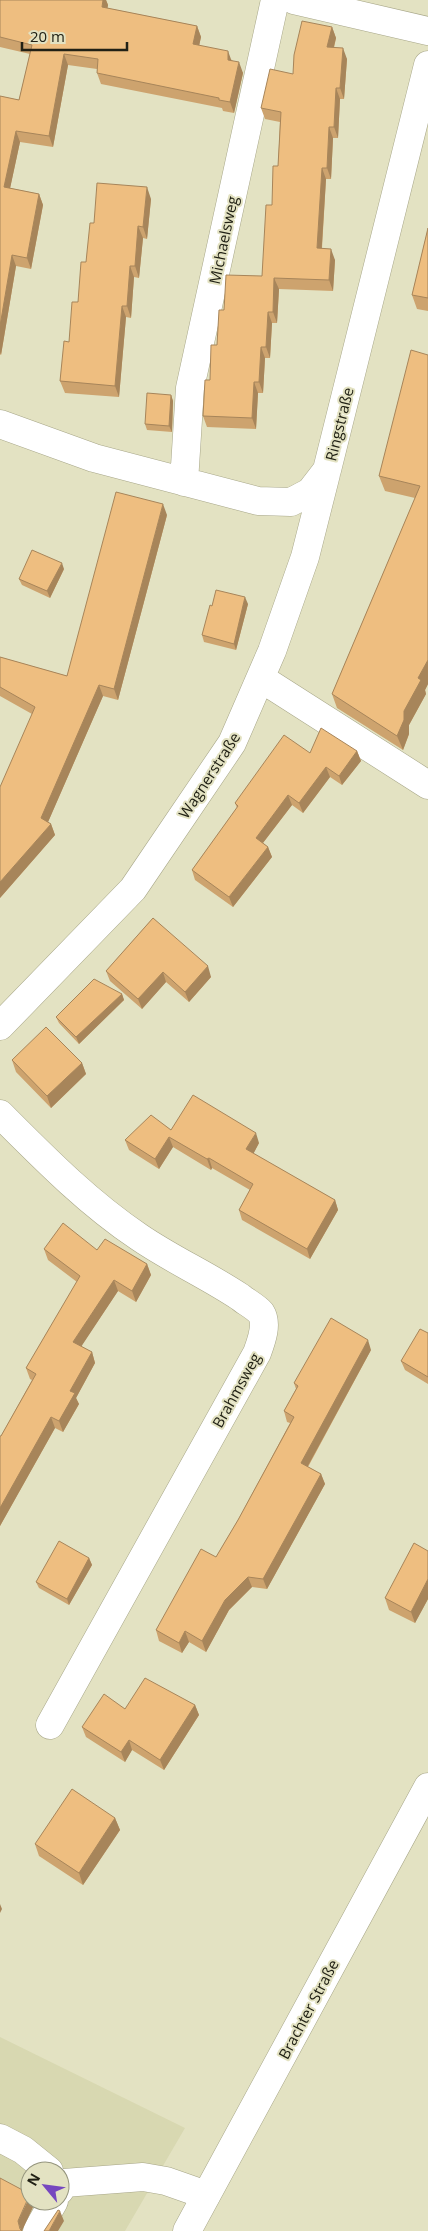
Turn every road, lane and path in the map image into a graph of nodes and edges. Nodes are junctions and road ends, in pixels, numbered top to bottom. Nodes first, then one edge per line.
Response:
1 (275, 0) edge
2 (294, 0) edge
3 (428, 31) edge
4 (428, 65) edge
5 (0, 424) edge
6 (327, 470) junction
7 (184, 482) junction
8 (262, 678) junction
9 (428, 785) edge
10 (0, 1026) edge
11 (0, 1114) edge
12 (50, 1724) dead end
13 (428, 1787) edge
14 (0, 2138) edge
15 (34, 2161) edge
16 (70, 2184) edge
17 (206, 2195) junction
18 (46, 2211) edge
19 (37, 2231) edge
20 (186, 2231) edge

1 - 7 street, Michaelsweg
2 - 3 street
4 - 6 street, Ringstraße
5 - 7 street, Ringstraße
6 - 7 street, Ringstraße
6 - 8 street, Wagnerstraße
8 - 9 street
8 - 10 street, Wagnerstraße
11 - 12 street, Brahmsweg
13 - 17 street, Brachter Straße
14 - 15 street
16 - 17 street
17 - 20 street, Brachter Straße
18 - 19 street

